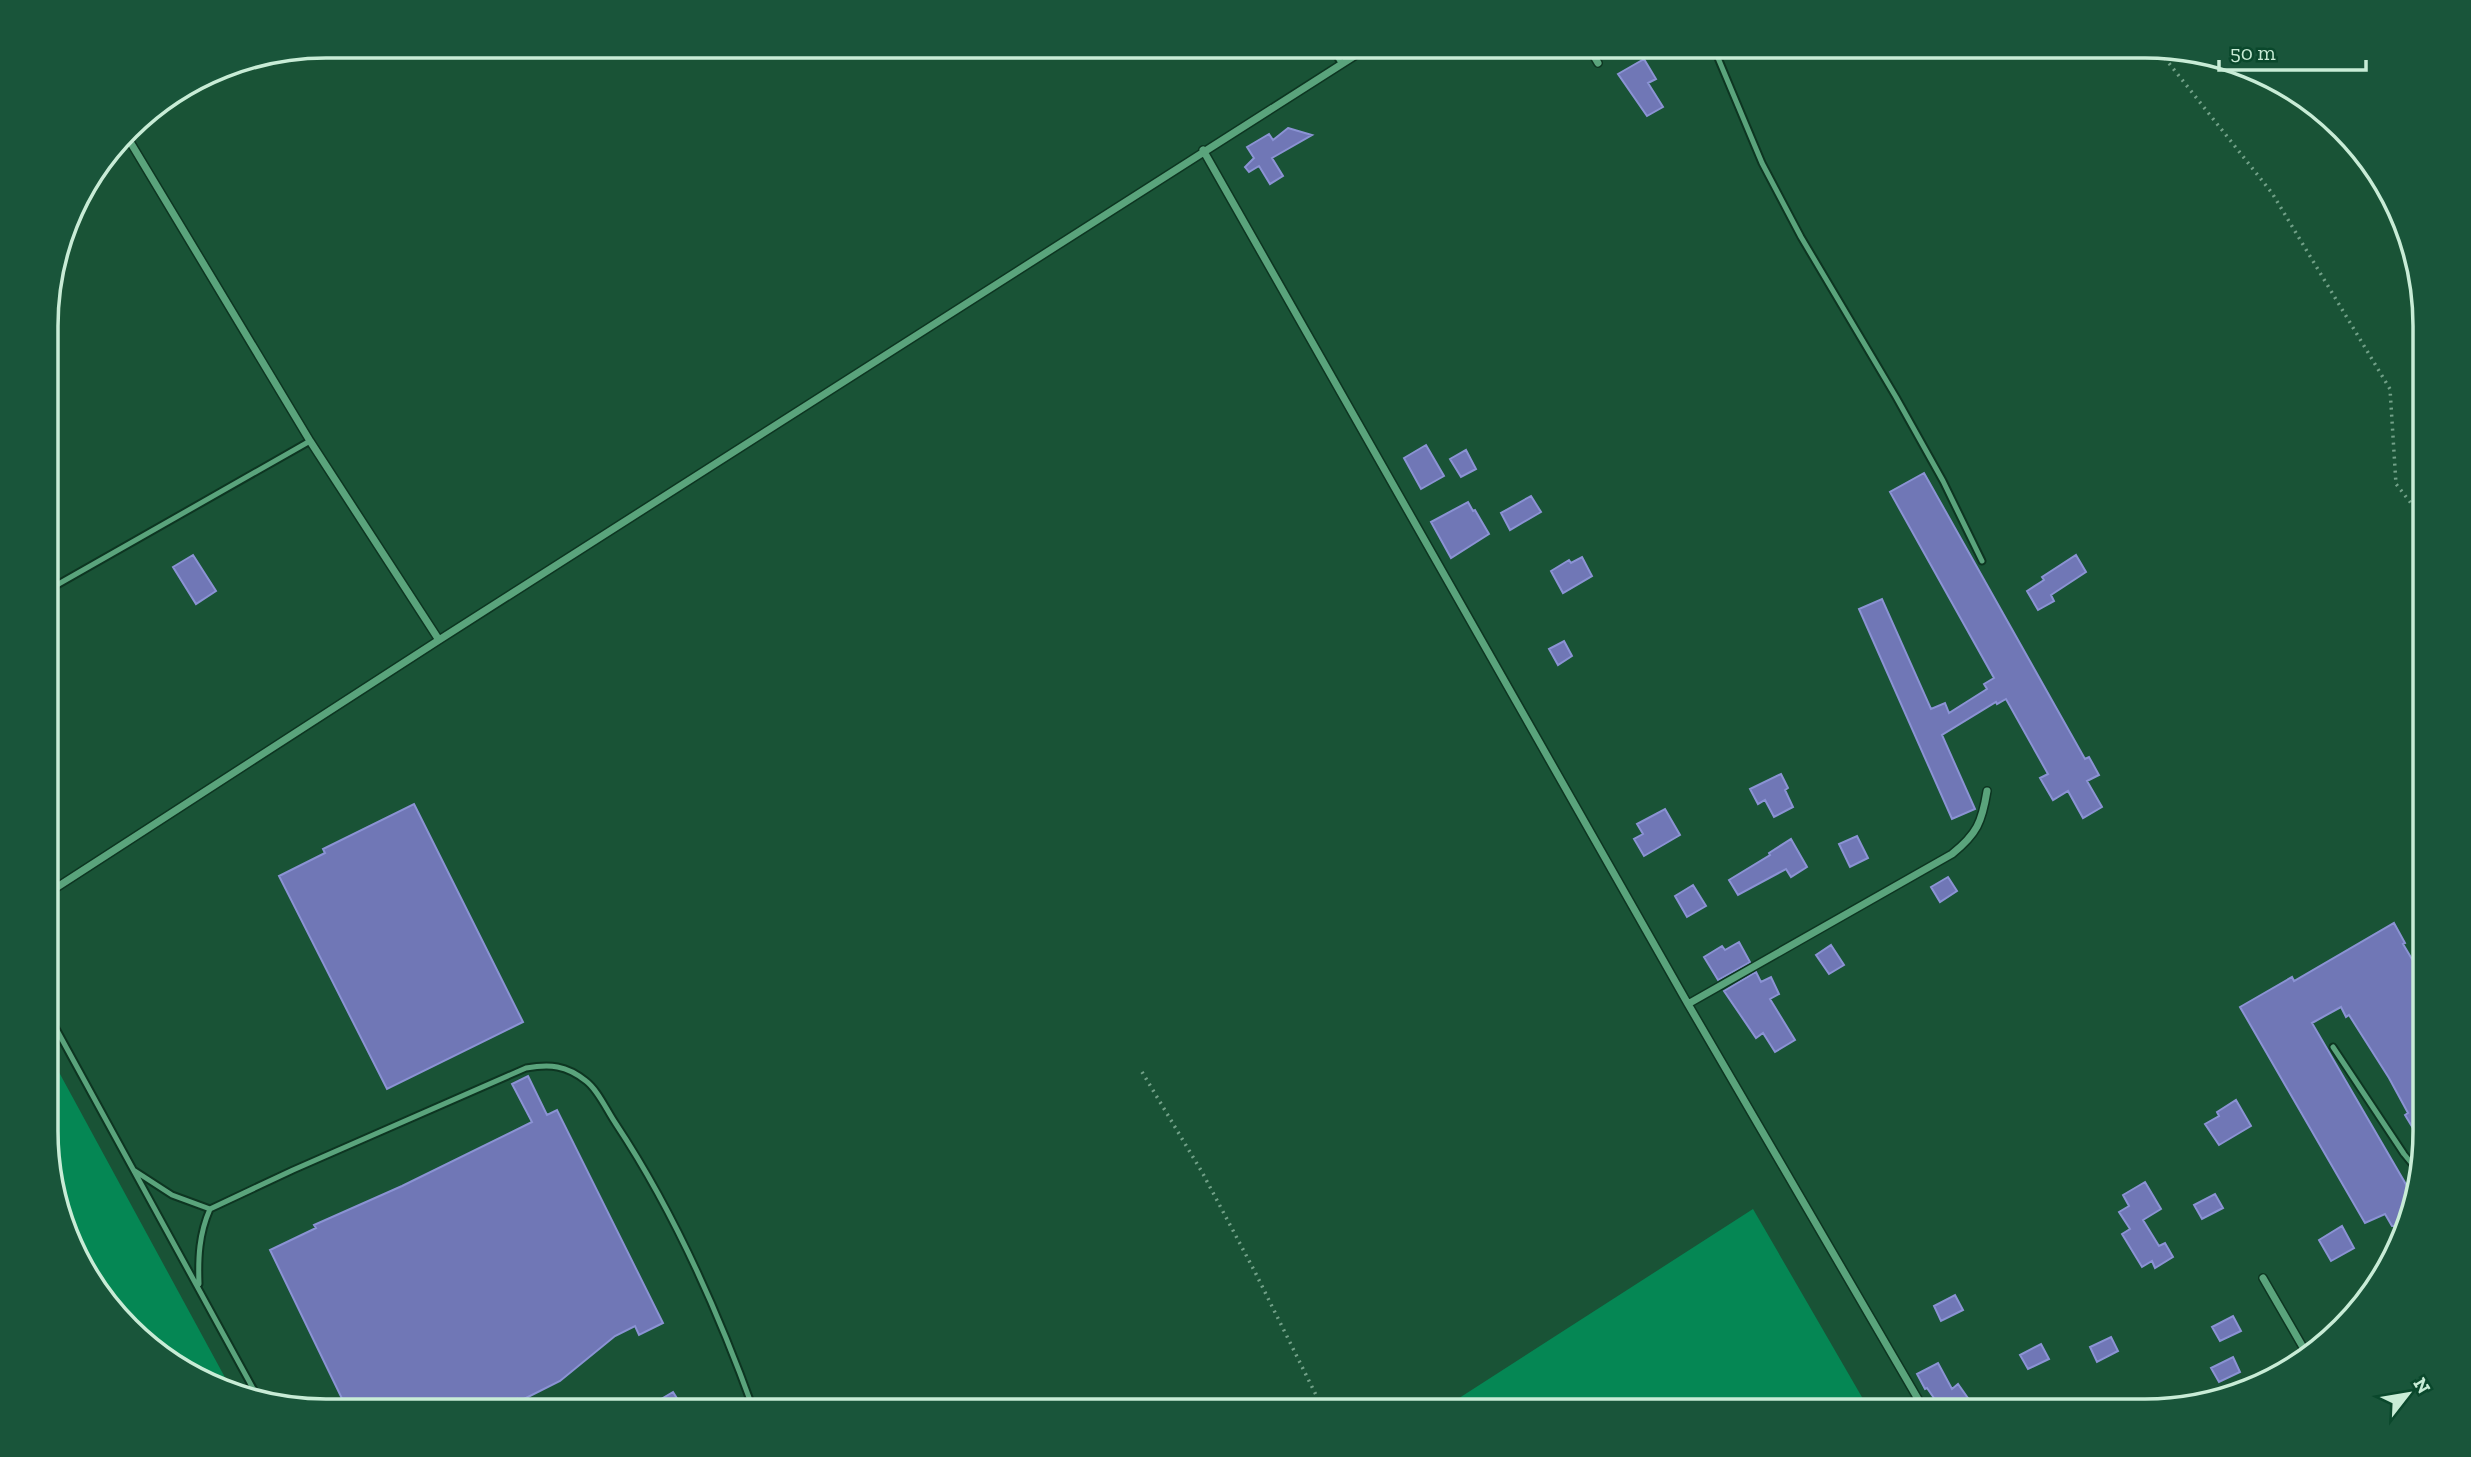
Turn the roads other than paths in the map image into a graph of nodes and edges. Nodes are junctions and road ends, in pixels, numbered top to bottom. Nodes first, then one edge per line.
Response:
1 (1338, 58) edge
2 (1350, 58) edge
3 (1595, 58) edge
4 (1718, 58) edge
5 (1341, 63) junction
6 (1598, 63) dead end
7 (130, 142) edge
8 (1203, 150) junction
9 (310, 441) junction
10 (1982, 561) dead end
11 (58, 584) edge
12 (439, 640) junction
13 (1987, 791) dead end
14 (58, 887) edge
15 (1688, 1004) junction
16 (58, 1032) edge
17 (2333, 1047) dead end
18 (2411, 1163) edge
19 (135, 1171) junction
20 (210, 1209) junction
21 (2263, 1278) dead end
22 (199, 1288) junction
23 (2303, 1348) edge
24 (253, 1389) edge
25 (749, 1399) edge
26 (1918, 1399) edge

1 - 5 lane
2 - 5 street
3 - 6 street
4 - 10 lane
5 - 8 street
7 - 9 street
8 - 12 street
8 - 15 street
9 - 11 lane
9 - 12 street
12 - 14 street
13 - 15 street
15 - 26 street
16 - 19 lane
17 - 18 lane
19 - 20 lane
19 - 22 lane
20 - 22 lane
20 - 25 lane
21 - 23 street
22 - 24 lane

